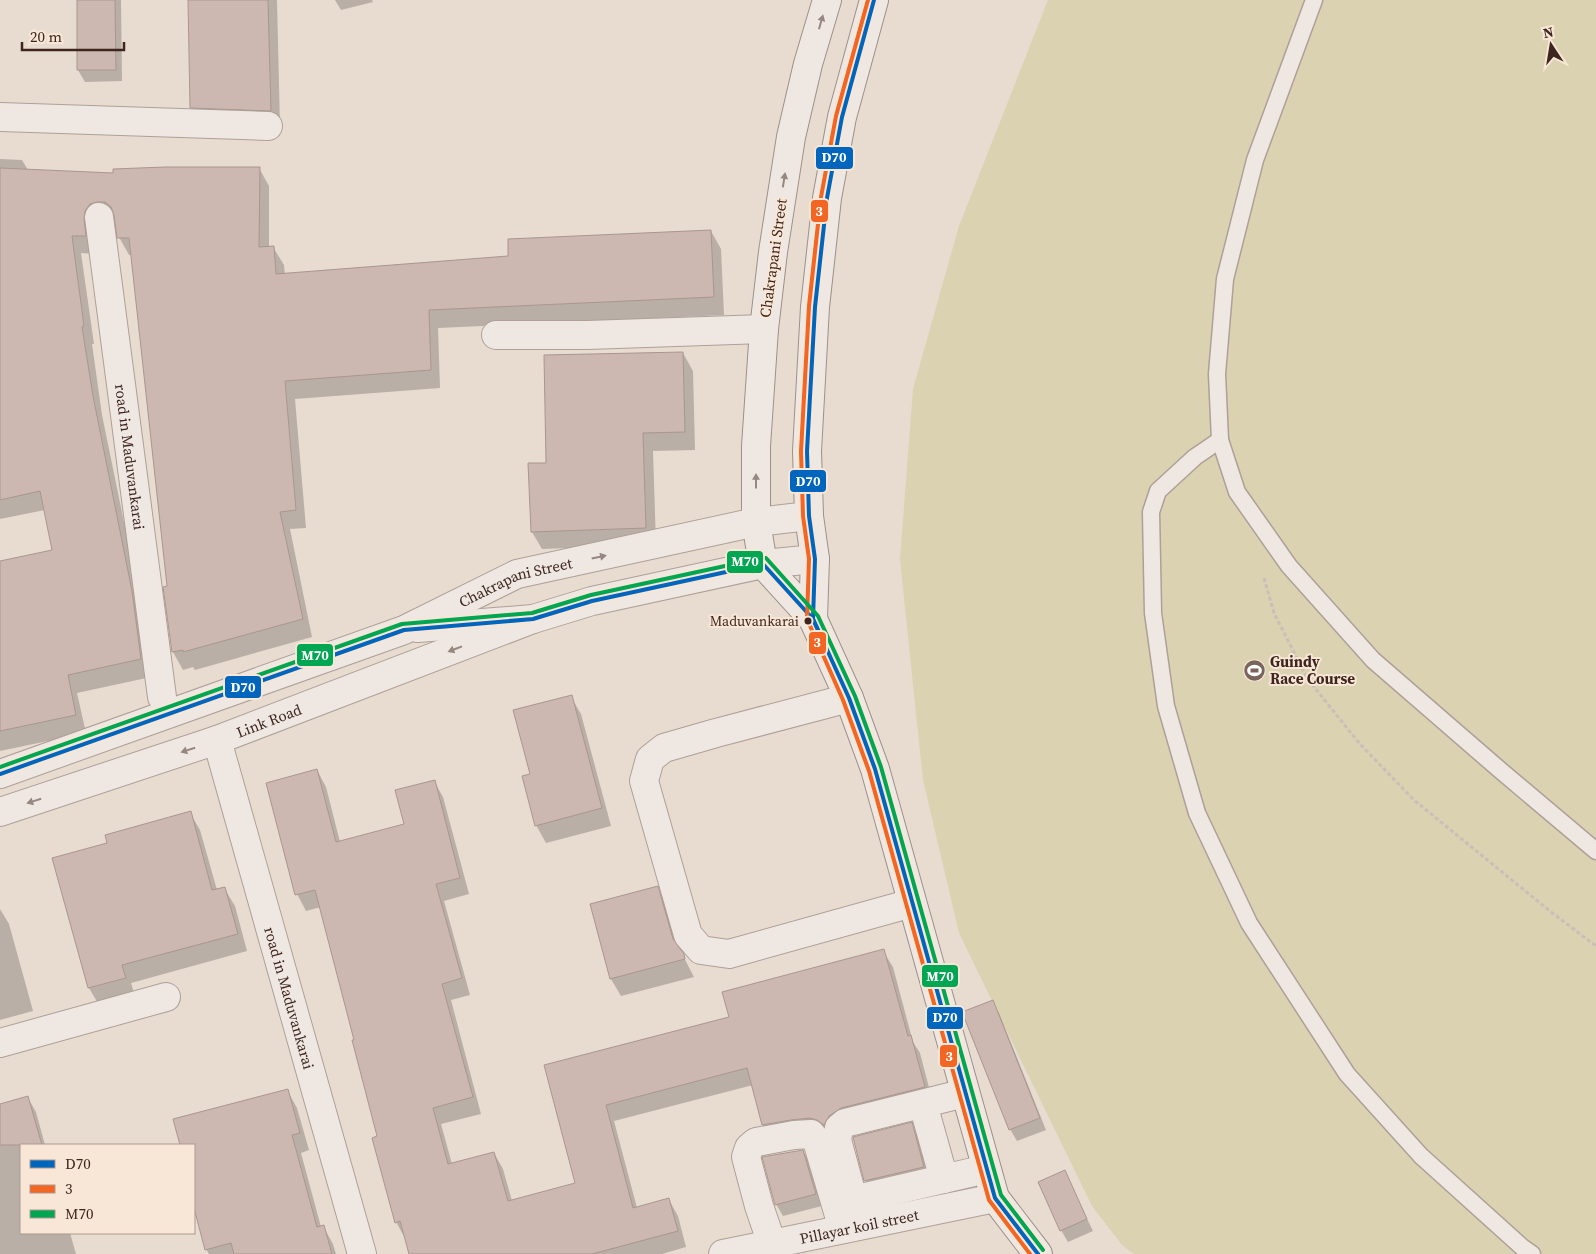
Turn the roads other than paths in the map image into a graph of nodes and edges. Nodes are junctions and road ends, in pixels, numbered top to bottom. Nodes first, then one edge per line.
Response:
1 (827, 0) edge
2 (874, 0) edge
3 (1314, 0) edge
4 (0, 117) edge
5 (268, 126) dead end
6 (99, 217) dead end
7 (764, 329) junction
8 (496, 334) dead end
9 (1220, 440) junction
10 (809, 516) junction
11 (756, 522) junction
12 (815, 559) junction
13 (763, 564) junction
14 (517, 574) junction
15 (533, 619) junction
16 (813, 620) junction
17 (404, 630) junction
18 (162, 697) junction
19 (849, 698) junction
20 (217, 740) junction
21 (0, 754) edge
22 (0, 774) edge
23 (0, 812) edge
24 (1596, 851) edge
25 (912, 903) junction
26 (166, 997) dead end
27 (0, 1043) edge
28 (965, 1093) junction
29 (923, 1104) junction
30 (986, 1168) junction
31 (944, 1179) junction
32 (995, 1198) junction
33 (852, 1218) junction
34 (772, 1244) junction
35 (362, 1254) edge
36 (723, 1254) edge
37 (1038, 1254) edge
38 (1532, 1254) edge

7 -> 1 street, Chakrapani Street
2 - 10 street
3 - 9 lane
4 - 5 street
6 - 18 street, road in Maduvankarai
7 - 8 street
11 -> 7 street, Chakrapani Street
9 - 24 lane
9 - 38 lane
10 - 11 street, Chakrapani Street
10 - 12 street
11 - 13 street, Chakrapani Street
14 -> 11 street, Chakrapani Street
12 - 13 street, Chakrapani Street
12 - 16 street
13 - 15 street, Chakrapani Street
13 - 16 street
14 - 17 street, Chakrapani Street
14 - 18 street
15 - 17 street, Chakrapani Street
15 -> 20 street, Link Road
16 - 19 street
17 - 22 street
18 - 21 street
19 - 25 street
19 - 25 street
20 -> 23 street, Link Road
20 - 35 street, road in Maduvankarai
25 - 28 street
26 - 27 street
28 - 29 street
28 - 30 street
29 - 31 street
29 - 33 street
30 - 31 street
30 - 32 street
31 - 33 street
32 - 33 street, Pillayar koil street
32 - 37 street
33 - 34 street, Pillayar koil street
33 - 34 street
34 - 36 street, Pillayar koil street

